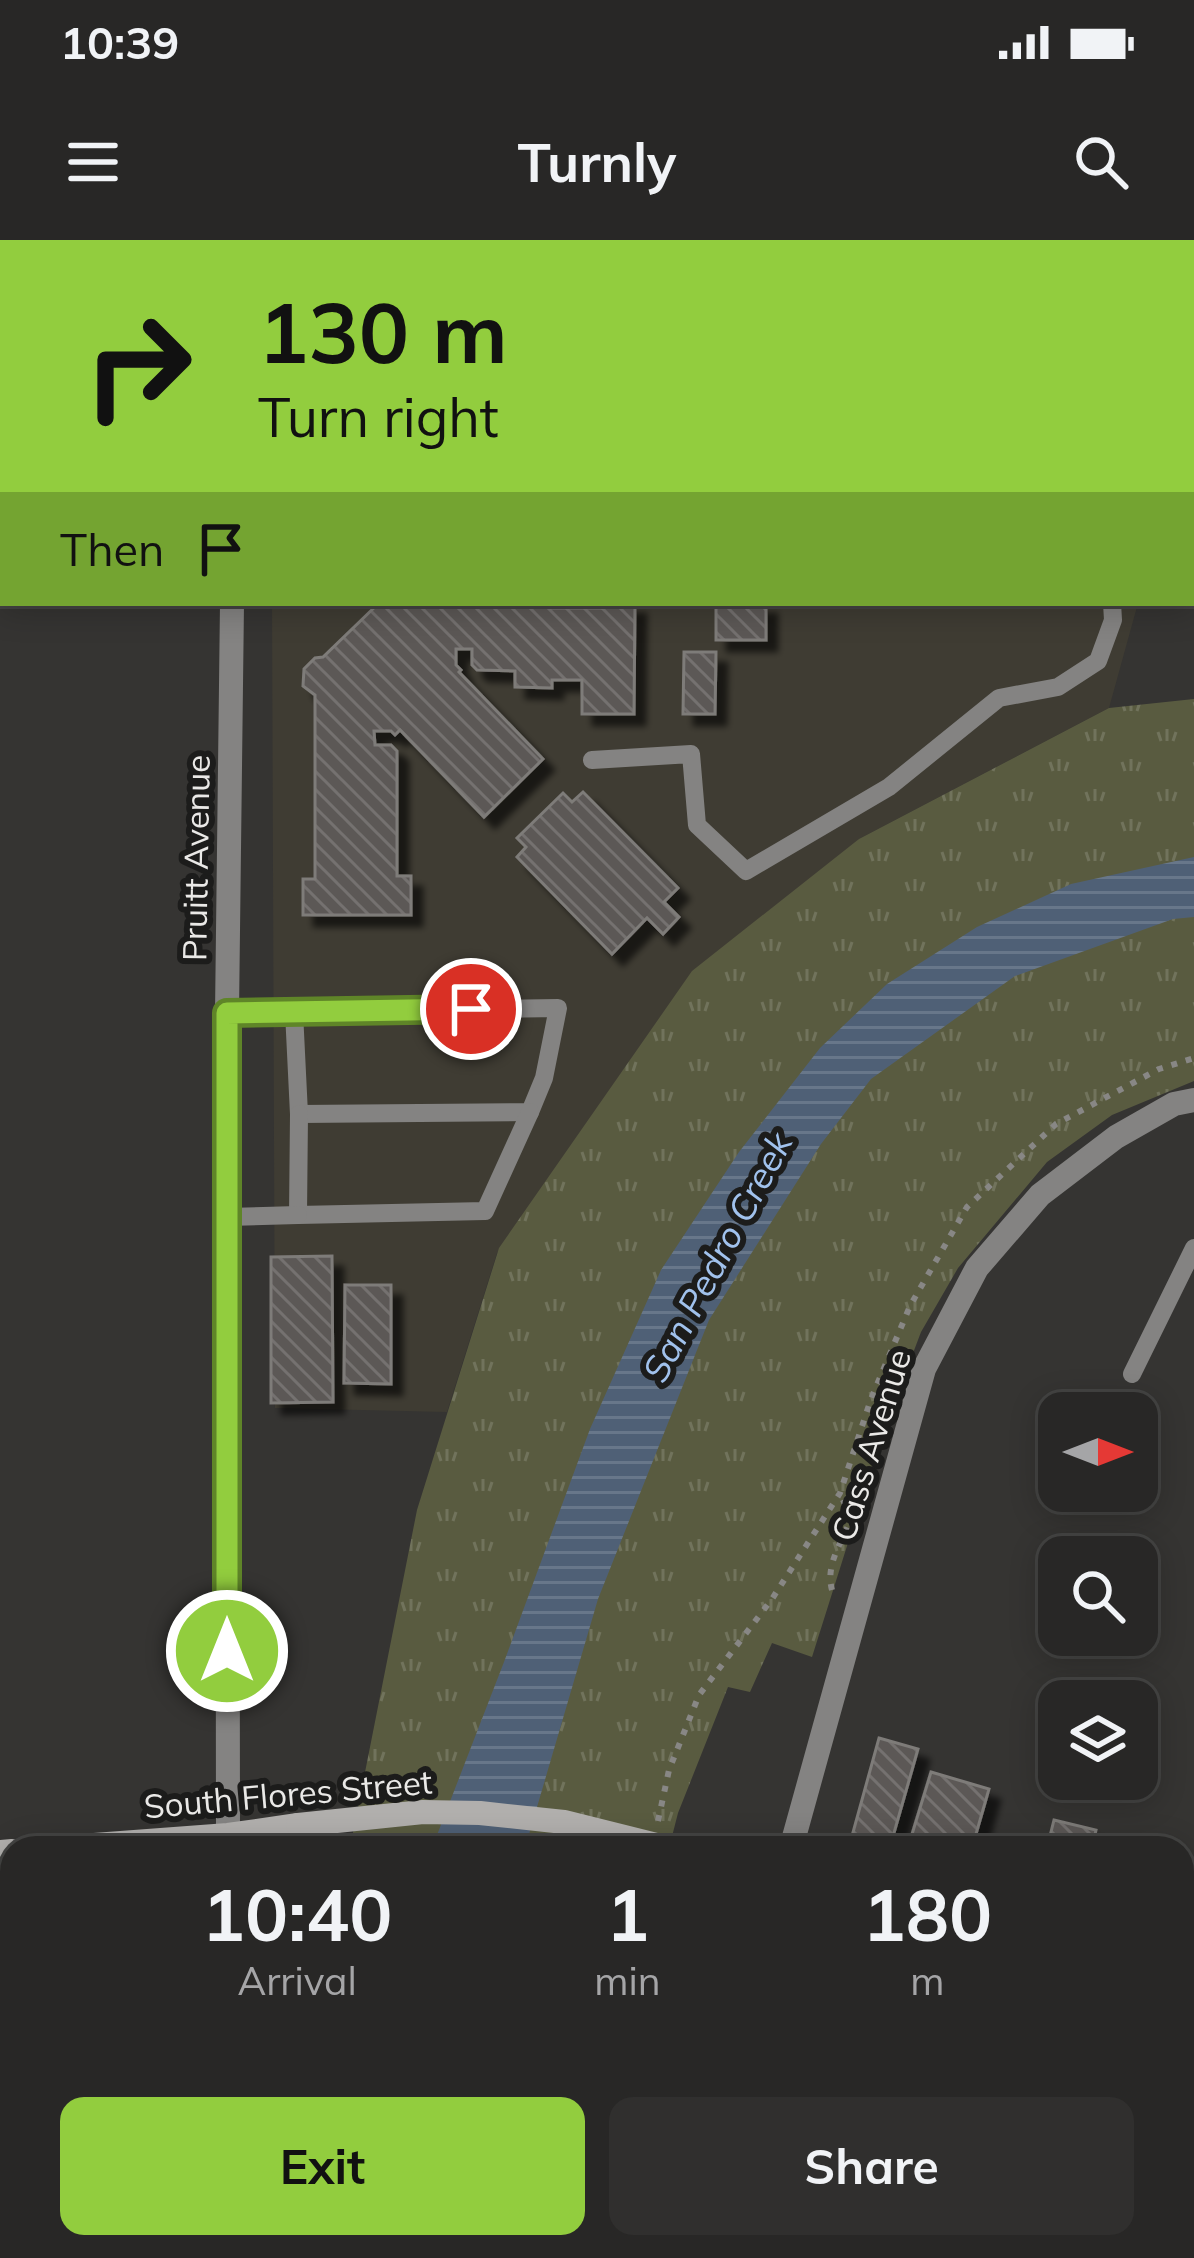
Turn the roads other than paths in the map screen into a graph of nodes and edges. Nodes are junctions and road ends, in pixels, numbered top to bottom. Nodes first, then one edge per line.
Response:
1 (232, 606) edge
2 (1112, 606) edge
3 (592, 760) dead end
4 (294, 1012) junction
5 (227, 1013) junction
6 (1194, 1100) edge
7 (530, 1112) junction
8 (299, 1114) junction
9 (298, 1215) junction
10 (227, 1217) junction
11 (1194, 1248) edge
12 (1132, 1374) dead end
13 (228, 1836) edge
14 (250, 1836) edge
15 (650, 1836) edge
16 (794, 1836) edge

1 - 5 street, Pruitt Avenue
2 - 3 lane
4 - 5 lane
4 - 7 lane
4 - 8 lane
5 - 10 street, Pruitt Avenue
6 - 16 street, Cass Avenue
7 - 8 lane
7 - 9 lane
8 - 9 lane
9 - 10 lane
10 - 13 street, Pruitt Avenue
11 - 12 lane
14 - 15 main road, South Flores Street, bridge

